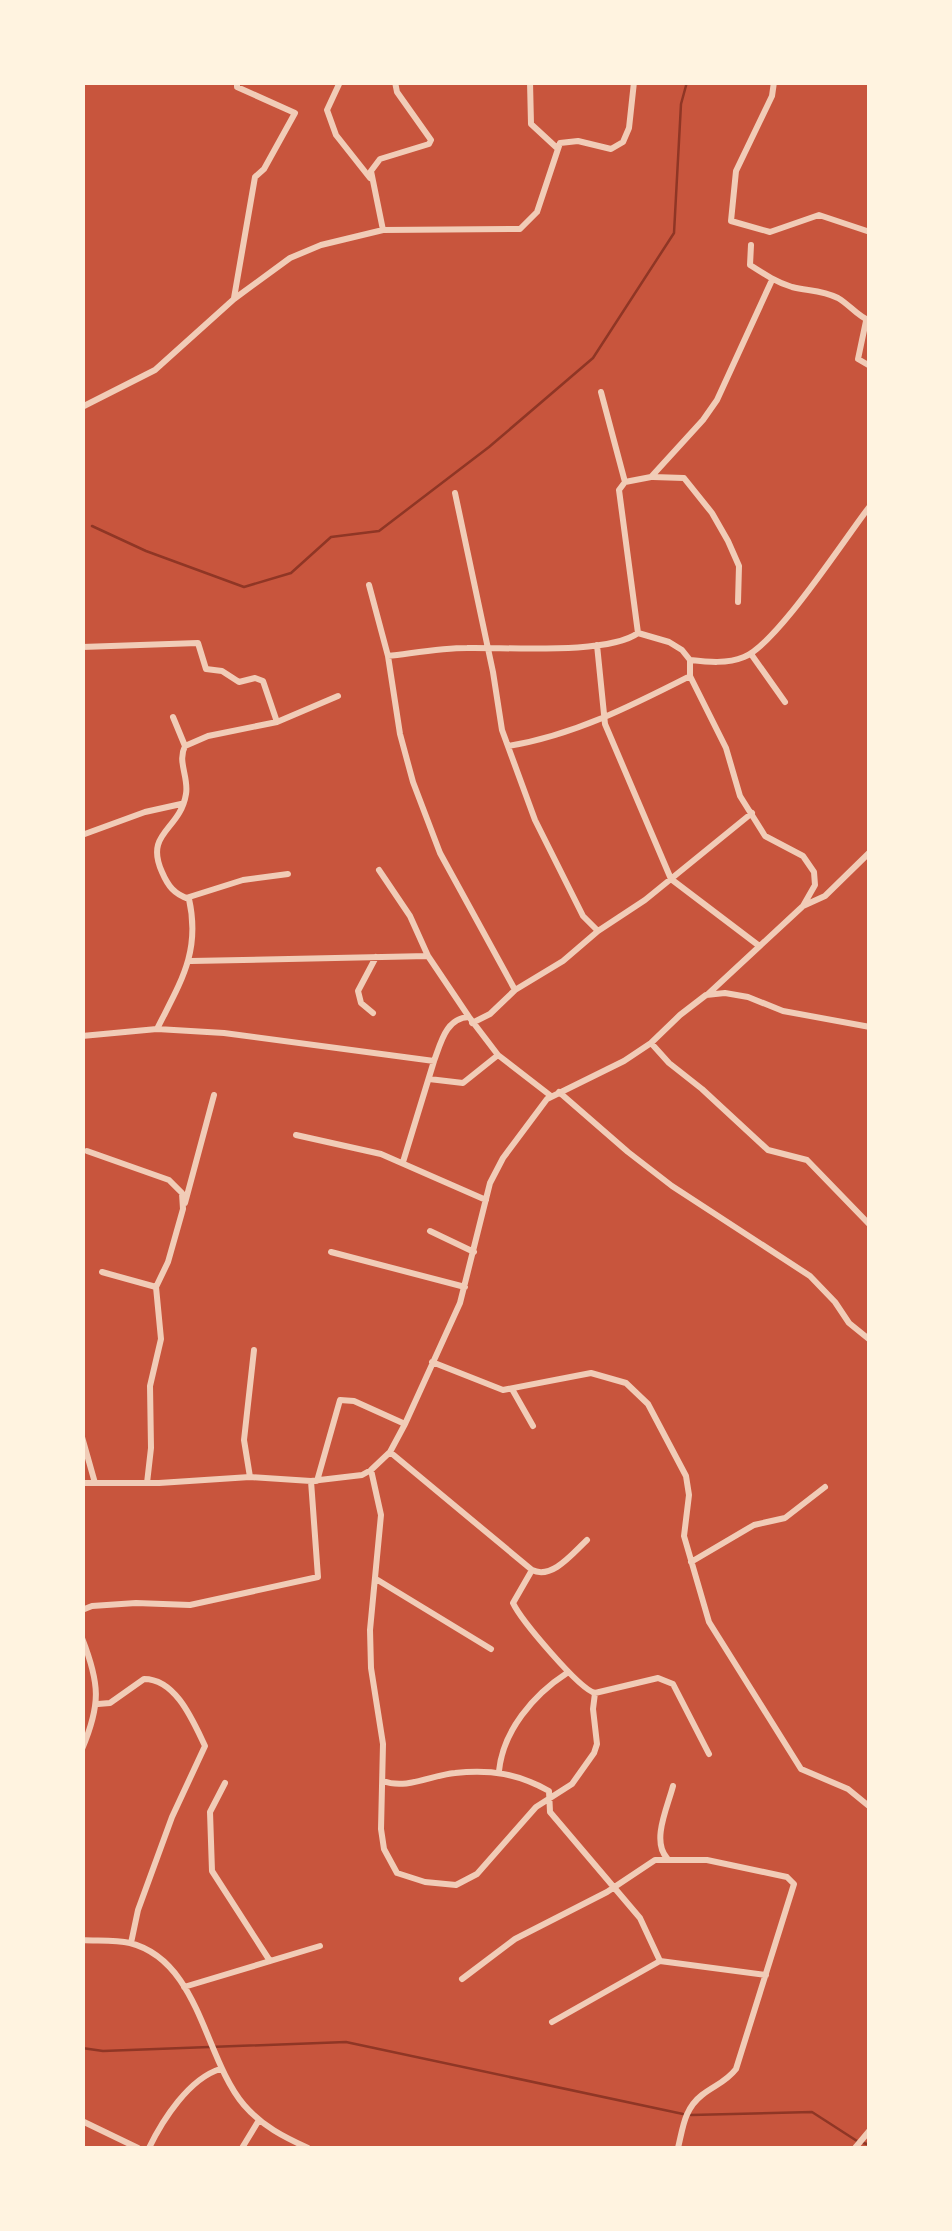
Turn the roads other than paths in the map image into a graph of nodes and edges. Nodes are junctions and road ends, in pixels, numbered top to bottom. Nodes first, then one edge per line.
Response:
1 (236, 82) edge
2 (340, 82) edge
3 (395, 82) edge
4 (530, 82) edge
5 (634, 82) edge
6 (774, 82) edge
7 (557, 148) junction
8 (370, 178) junction
9 (383, 230) junction
10 (870, 232) edge
11 (751, 245) dead end
12 (772, 280) junction
13 (234, 300) junction
14 (868, 320) edge
15 (870, 366) edge
16 (601, 392) dead end
17 (82, 407) edge
18 (651, 477) junction
19 (625, 482) junction
20 (454, 493) dead end
21 (870, 506) edge
22 (369, 585) dead end
23 (738, 602) dead end
24 (638, 633) junction
25 (598, 645) junction
26 (82, 647) edge
27 (487, 649) junction
28 (751, 654) junction
29 (388, 656) junction
30 (690, 660) junction
31 (690, 676) junction
32 (338, 696) dead end
33 (785, 702) dead end
34 (173, 716) dead end
35 (604, 719) junction
36 (277, 722) junction
37 (186, 746) junction
38 (508, 746) junction
39 (182, 804) junction
40 (752, 813) junction
41 (82, 835) edge
42 (870, 852) edge
43 (379, 870) dead end
44 (288, 874) dead end
45 (671, 879) junction
46 (185, 898) junction
47 (803, 906) junction
48 (598, 931) junction
49 (758, 945) junction
50 (377, 956) junction
51 (428, 956) junction
52 (190, 961) junction
53 (515, 990) junction
54 (706, 996) junction
55 (373, 1013) dead end
56 (470, 1020) junction
57 (870, 1027) edge
58 (157, 1029) junction
59 (82, 1036) edge
60 (652, 1043) junction
61 (498, 1055) junction
62 (434, 1061) junction
63 (429, 1080) junction
64 (559, 1092) junction
65 (214, 1095) dead end
66 (550, 1096) junction
67 (296, 1135) dead end
68 (87, 1151) dead end
69 (403, 1162) junction
70 (486, 1200) junction
71 (184, 1209) junction
72 (870, 1225) edge
73 (430, 1230) dead end
74 (331, 1252) dead end
75 (474, 1252) junction
76 (102, 1272) dead end
77 (156, 1287) junction
78 (466, 1287) junction
79 (870, 1340) edge
80 (254, 1350) dead end
81 (432, 1362) junction
82 (512, 1390) junction
83 (405, 1424) junction
84 (534, 1426) dead end
85 (870, 1426) edge
86 (82, 1436) edge
87 (870, 1440) edge
88 (390, 1452) junction
89 (372, 1470) junction
90 (250, 1476) junction
91 (314, 1481) junction
92 (82, 1483) edge
93 (95, 1483) junction
94 (147, 1483) junction
95 (825, 1488) dead end
96 (587, 1540) dead end
97 (691, 1562) junction
98 (532, 1570) junction
99 (376, 1579) junction
100 (82, 1610) edge
101 (82, 1638) edge
102 (491, 1649) dead end
103 (567, 1673) junction
104 (596, 1693) junction
105 (98, 1704) junction
106 (82, 1749) edge
107 (709, 1754) dead end
108 (499, 1772) junction
109 (383, 1781) junction
110 (225, 1783) dead end
111 (673, 1786) dead end
112 (550, 1801) junction
113 (870, 1807) edge
114 (667, 1858) junction
115 (614, 1888) junction
116 (82, 1940) edge
117 (131, 1944) junction
118 (320, 1946) dead end
119 (270, 1961) junction
120 (660, 1962) junction
121 (766, 1975) junction
122 (462, 1979) dead end
123 (184, 1987) junction
124 (552, 2022) dead end
125 (220, 2069) junction
126 (259, 2120) junction
127 (82, 2121) edge
128 (870, 2130) edge
129 (138, 2148) edge
130 (149, 2148) edge
131 (242, 2148) edge
132 (308, 2148) edge
133 (678, 2148) edge
134 (856, 2148) edge

1 - 13 street
2 - 8 street
3 - 8 street
4 - 7 street
5 - 7 street
6 - 10 street
7 - 9 street
8 - 9 street
9 - 13 street
11 - 12 street
12 - 14 street
12 - 18 street
13 - 17 street
14 - 15 street
16 - 19 street
18 - 19 street
18 - 23 street
19 - 24 street
20 - 27 street
21 - 28 street
22 - 29 street
24 - 25 street
24 - 30 street
25 - 27 street
25 - 35 street
26 - 36 street
27 - 29 street
27 - 38 street
28 - 30 street
28 - 33 street
29 - 53 street
30 - 31 street
31 - 35 street
31 - 40 street
32 - 36 street
34 - 37 street
35 - 38 street
35 - 45 street
36 - 37 street
37 - 39 street
38 - 48 street
39 - 41 street
39 - 46 street
40 - 45 street
40 - 47 street
42 - 47 street
43 - 51 street
44 - 46 street
45 - 48 street
45 - 49 street
46 - 52 street
47 - 49 street
48 - 53 street
49 - 54 street
50 - 51 street
50 - 52 street
50 - 55 street
51 - 56 street
52 - 58 street
53 - 56 street
54 - 57 street
54 - 60 street
56 - 61 street
56 - 62 street
58 - 59 street
58 - 62 street
60 - 64 street
60 - 72 street
61 - 63 street
61 - 66 street
62 - 63 street
63 - 69 street
64 - 66 street
64 - 79 street
65 - 71 street
66 - 70 street
67 - 69 street
68 - 71 street
69 - 70 street
70 - 75 street
71 - 77 street
73 - 75 street
74 - 78 street
75 - 78 street
76 - 77 street
77 - 94 street
78 - 81 street
80 - 90 street
81 - 82 street
81 - 83 street
82 - 84 street
82 - 97 street
83 - 88 street
83 - 91 street
85 - 87 street
86 - 93 street
88 - 89 street
88 - 98 street
89 - 91 street
89 - 99 street
90 - 91 street
90 - 94 street
91 - 100 street
92 - 93 street
93 - 94 street
95 - 97 street
96 - 98 street
97 - 113 street
98 - 103 street
99 - 102 street
99 - 109 street
101 - 105 street
103 - 104 street
103 - 108 street
104 - 107 street
104 - 112 street
105 - 106 street
105 - 117 street
108 - 109 street
108 - 112 street
109 - 112 street
110 - 119 street
111 - 114 street
112 - 115 street
114 - 115 street
114 - 121 street
115 - 120 street
115 - 122 street
116 - 117 street
117 - 123 street
118 - 119 street
119 - 123 street
120 - 121 street
120 - 124 street
121 - 133 street
123 - 125 street
125 - 126 street
125 - 130 street
126 - 131 street
126 - 132 street
127 - 129 street
128 - 134 street

